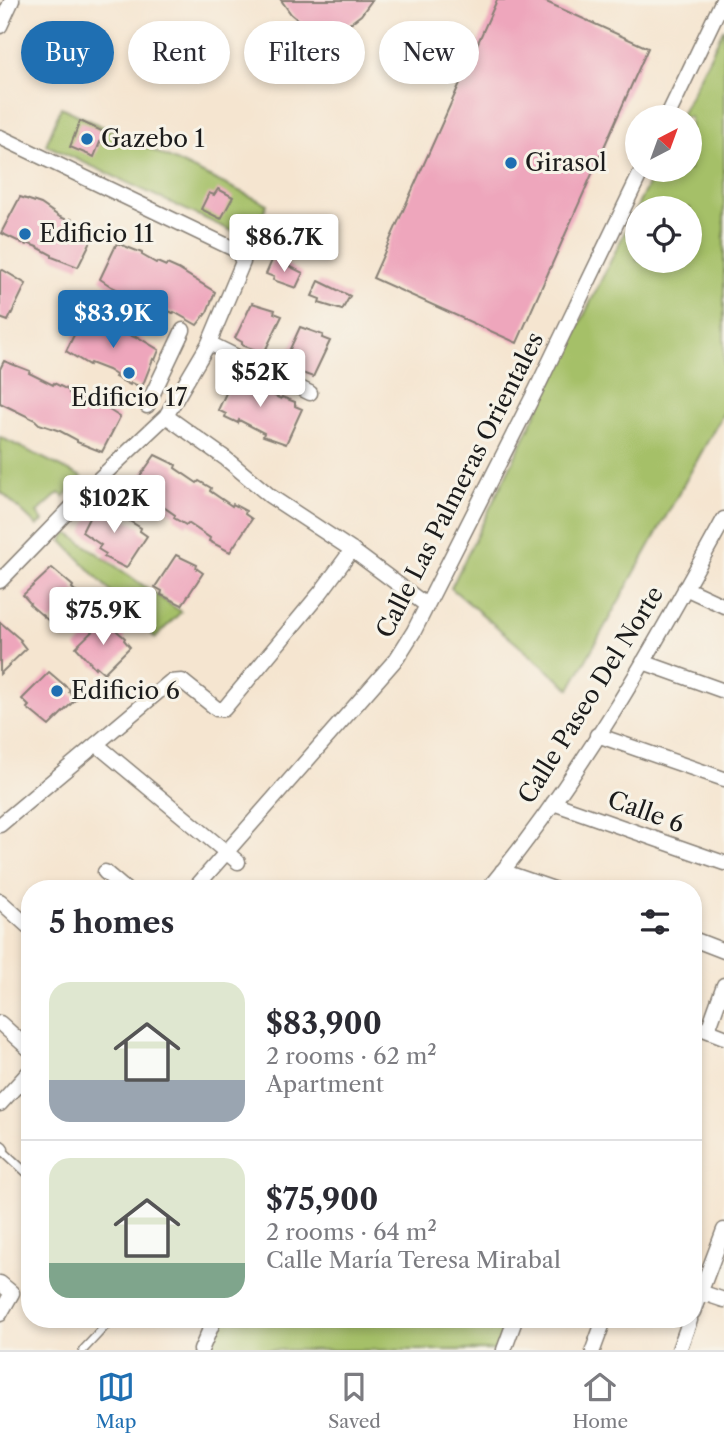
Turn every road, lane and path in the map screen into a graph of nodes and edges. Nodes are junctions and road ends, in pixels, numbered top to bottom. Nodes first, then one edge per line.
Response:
1 (12, 0) edge
2 (723, 0) edge
3 (0, 26) edge
4 (673, 105) edge
5 (0, 137) edge
6 (636, 182) edge
7 (183, 330) dead end
8 (209, 343) junction
9 (310, 393) dead end
10 (147, 407) dead end
11 (166, 416) junction
12 (723, 522) edge
13 (352, 550) junction
14 (0, 582) edge
15 (685, 588) junction
16 (426, 605) junction
17 (724, 606) edge
18 (643, 662) junction
19 (724, 691) edge
20 (597, 735) junction
21 (96, 744) junction
22 (724, 779) edge
23 (553, 803) junction
24 (0, 825) edge
25 (232, 858) junction
26 (724, 863) edge
27 (502, 871) junction
28 (106, 872) dead end
29 (115, 880) edge
30 (205, 880) edge
31 (495, 880) edge
32 (528, 880) edge
33 (0, 901) edge
34 (21, 920) edge
35 (702, 942) edge
36 (724, 951) edge
37 (724, 985) edge
38 (0, 1024) edge
39 (702, 1028) edge
40 (708, 1030) junction
41 (724, 1037) edge
42 (21, 1042) edge
43 (21, 1081) edge
44 (0, 1104) edge
45 (1, 1149) edge
46 (21, 1167) edge
47 (724, 1230) edge
48 (0, 1283) edge
49 (702, 1287) edge
50 (702, 1293) edge
51 (724, 1300) edge
52 (0, 1314) edge
53 (104, 1328) edge
54 (211, 1328) edge
55 (513, 1328) edge
56 (601, 1328) edge
57 (687, 1328) edge
58 (83, 1350) edge
59 (201, 1350) edge
60 (504, 1350) edge
61 (593, 1350) edge
62 (679, 1350) edge

1 - 3 street
2 - 4 street
5 - 8 street
6 - 16 street, Calle Las Palmeras Orientales
7 - 10 street
8 - 9 street
8 - 11 street
11 - 13 street
11 - 14 street
12 - 15 street, Calle Paseo Del Norte
13 - 16 street
13 - 21 street
15 - 17 street
15 - 18 street, Calle Paseo Del Norte
16 - 25 street, Calle Las Palmeras Orientales
18 - 19 street
18 - 20 street, Calle Paseo Del Norte
20 - 22 street
20 - 23 street, Calle Paseo Del Norte
21 - 24 street
21 - 25 street
23 - 26 street, Calle 6
23 - 27 street, Calle Paseo Del Norte
25 - 30 street, Calle Las Palmeras Orientales
27 - 31 street, Calle Paseo Del Norte
27 - 32 street
28 - 29 street
33 - 34 street
35 - 36 street
37 - 40 street
38 - 42 street
39 - 40 street
40 - 41 street
43 - 44 street
45 - 46 lane
47 - 49 street
48 - 52 street
50 - 51 street
53 - 58 lane
54 - 59 street
55 - 60 street
56 - 61 street
57 - 62 street

